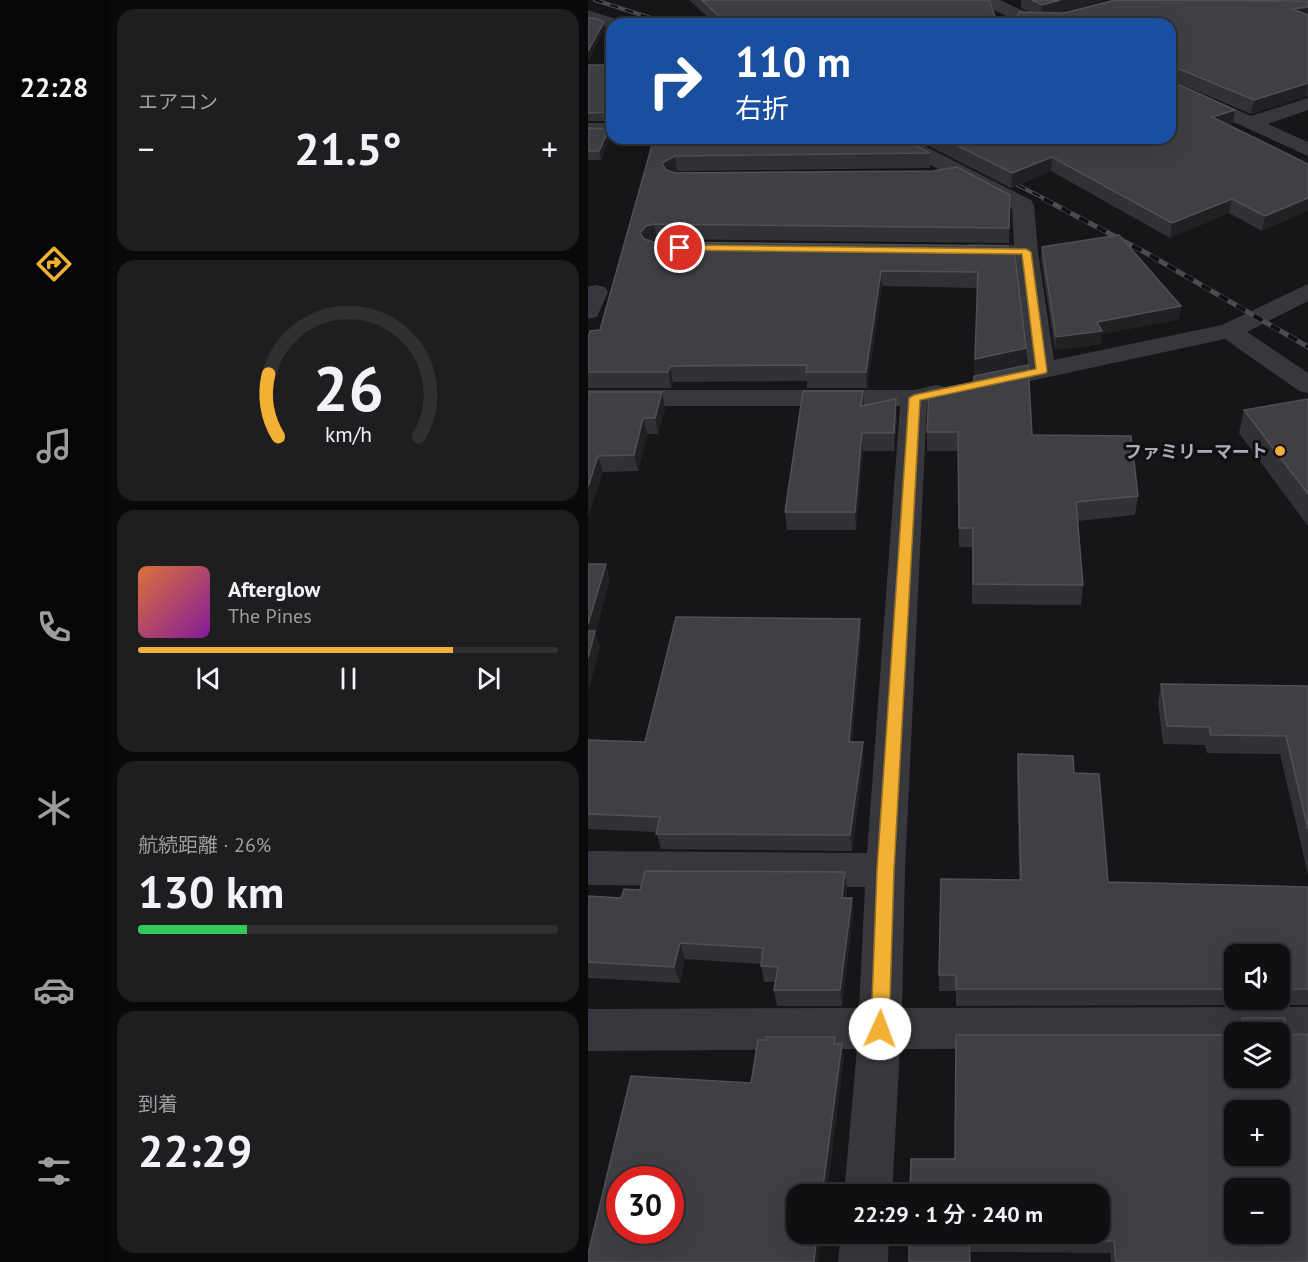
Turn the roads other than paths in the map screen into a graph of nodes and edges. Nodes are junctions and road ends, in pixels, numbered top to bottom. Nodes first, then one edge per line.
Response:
1 (987, 0) edge
2 (1024, 18) edge
3 (1176, 89) edge
4 (1308, 104) edge
5 (1251, 123) junction
6 (588, 129) edge
7 (606, 129) edge
8 (906, 144) edge
9 (1308, 150) edge
10 (960, 172) junction
11 (921, 177) edge
12 (955, 251) edge
13 (1026, 252) junction
14 (1308, 291) edge
15 (1229, 331) junction
16 (1042, 371) junction
17 (1308, 385) edge
18 (588, 398) edge
19 (914, 398) junction
20 (588, 868) edge
21 (885, 870) junction
22 (1308, 1027) edge
23 (880, 1029) junction
24 (588, 1030) edge
25 (869, 1184) edge
26 (865, 1244) edge
27 (863, 1262) edge

1 - 2 street
3 - 5 street
4 - 5 street
5 - 9 street
6 - 7 street
8 - 10 street
10 - 11 street
10 - 13 street
12 - 13 street
13 - 16 street
14 - 15 street
15 - 16 street
15 - 17 street
16 - 19 street
18 - 19 street
19 - 21 street
20 - 21 street
21 - 23 street
22 - 23 street
23 - 24 street
23 - 25 street
26 - 27 street

